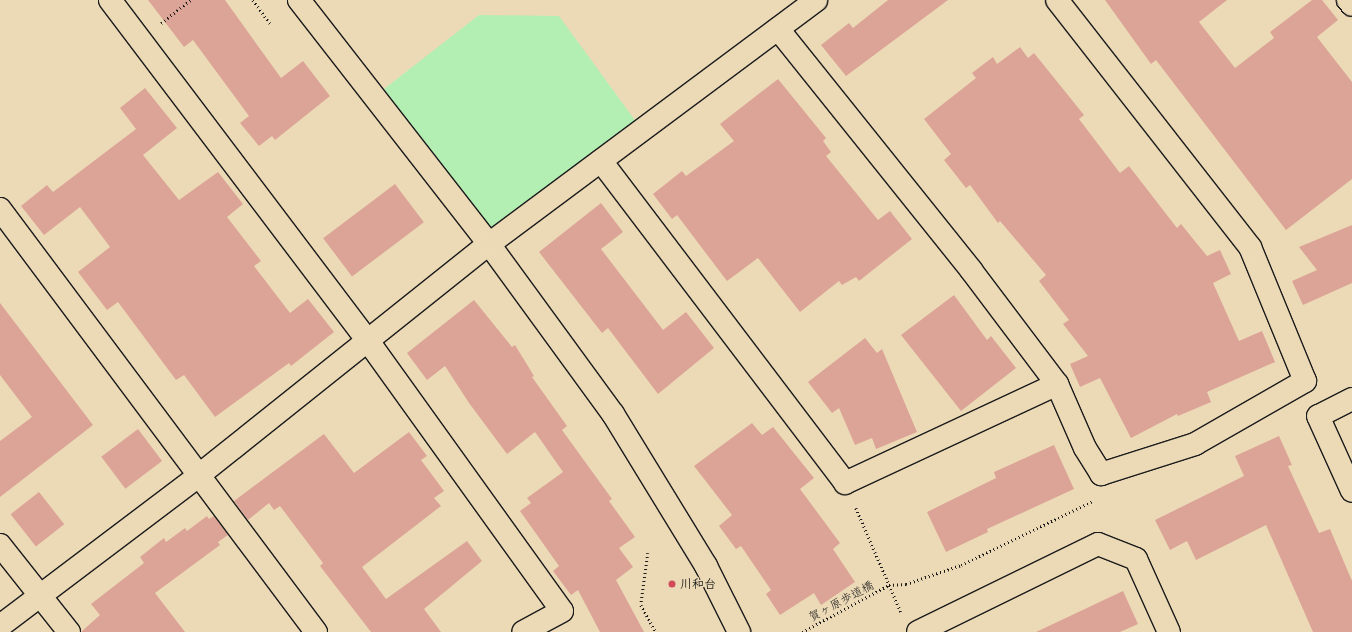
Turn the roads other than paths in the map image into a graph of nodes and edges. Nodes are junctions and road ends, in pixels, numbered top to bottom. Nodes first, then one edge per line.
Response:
1 (110, 0) edge
2 (299, 0) edge
3 (816, 0) edge
4 (1057, 0) edge
5 (1348, 0) edge
6 (1352, 5) edge
7 (778, 28) junction
8 (601, 161) junction
9 (0, 209) edge
10 (489, 244) junction
11 (368, 340) junction
12 (1057, 384) junction
13 (1352, 399) edge
14 (198, 476) junction
15 (1352, 491) edge
16 (0, 545) edge
17 (40, 595) junction
18 (912, 625) edge
19 (0, 626) edge
20 (69, 632) edge
21 (316, 632) edge
22 (523, 632) edge
23 (739, 632) edge
24 (1169, 632) edge

1 - 11 street
2 - 10 street
3 - 7 street
4 - 12 street
5 - 6 street
7 - 8 street
7 - 12 street
8 - 10 street
8 - 12 street
9 - 14 street
10 - 11 street
10 - 23 street
11 - 14 street
11 - 22 street
13 - 15 street
14 - 17 street
14 - 21 street
16 - 17 street
17 - 19 street
17 - 20 street
18 - 24 street

